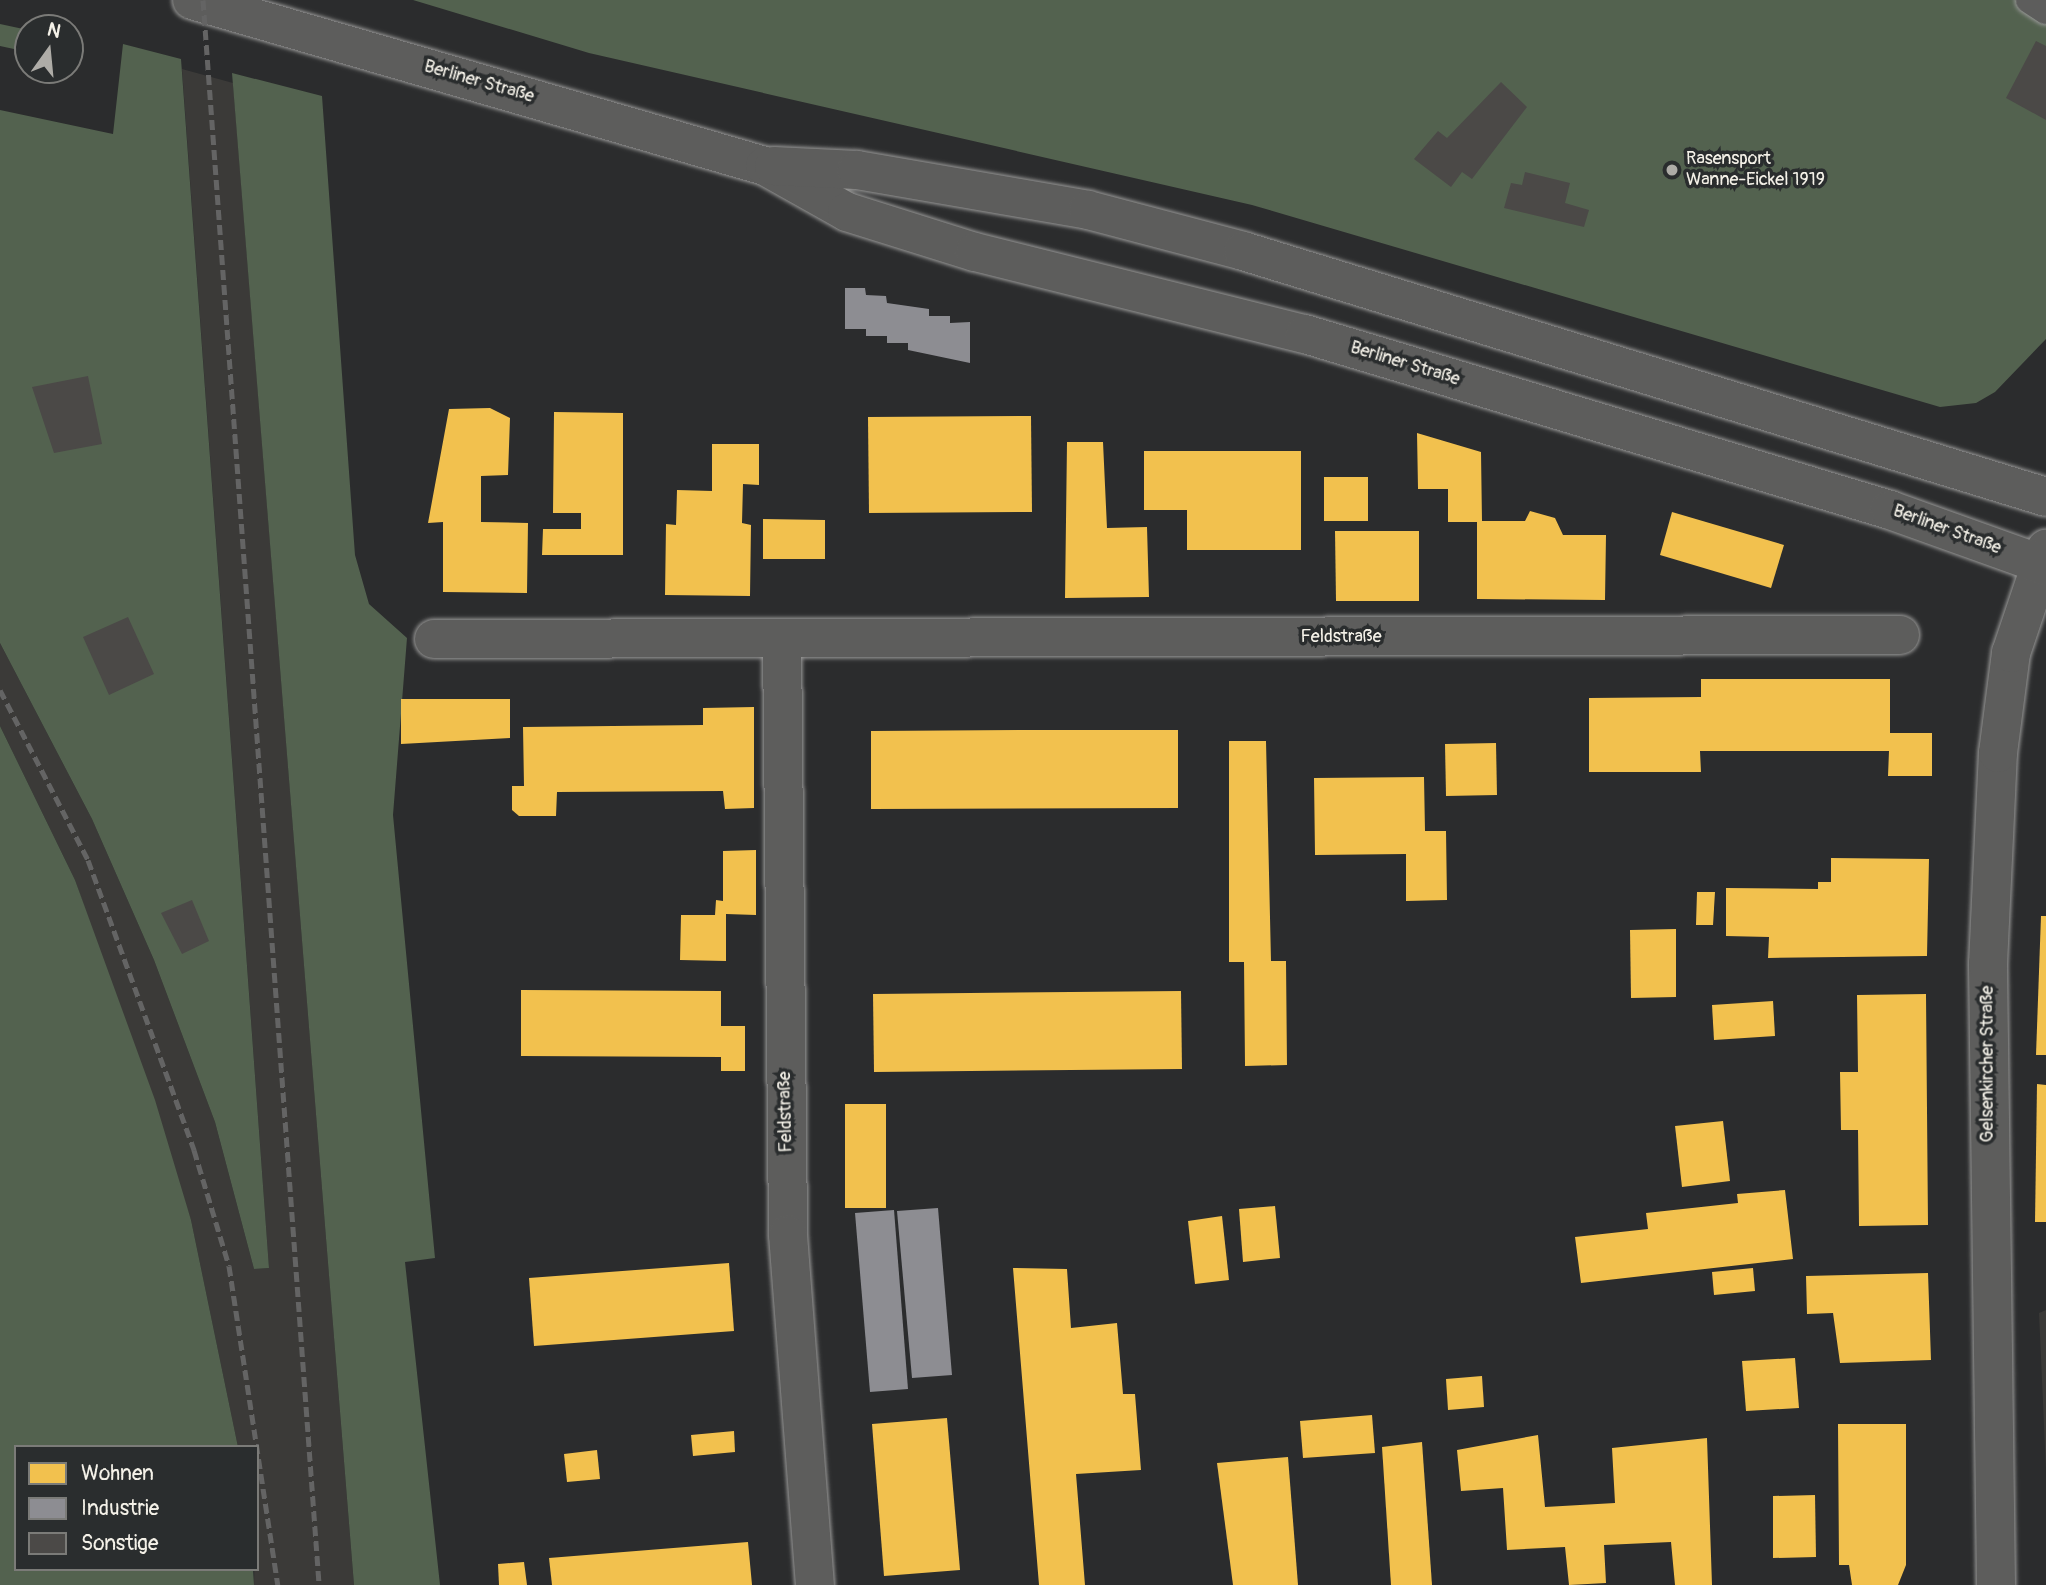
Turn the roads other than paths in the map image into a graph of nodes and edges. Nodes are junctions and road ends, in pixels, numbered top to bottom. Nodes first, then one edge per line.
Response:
1 (192, 0) edge
2 (2029, 0) edge
3 (2046, 11) edge
4 (765, 166) junction
5 (2046, 497) edge
6 (2044, 559) edge
7 (1900, 635) dead end
8 (782, 638) junction
9 (434, 639) dead end
10 (815, 1585) edge
11 (1996, 1585) edge

1 - 4 street, Berliner Straße
2 - 3 lane
4 - 5 street, Berliner Straße
4 - 6 street, Berliner Straße
6 - 11 street, Gelsenkircher Straße
7 - 8 street, Feldstraße
8 - 9 street, Feldstraße
8 - 10 street, Feldstraße

